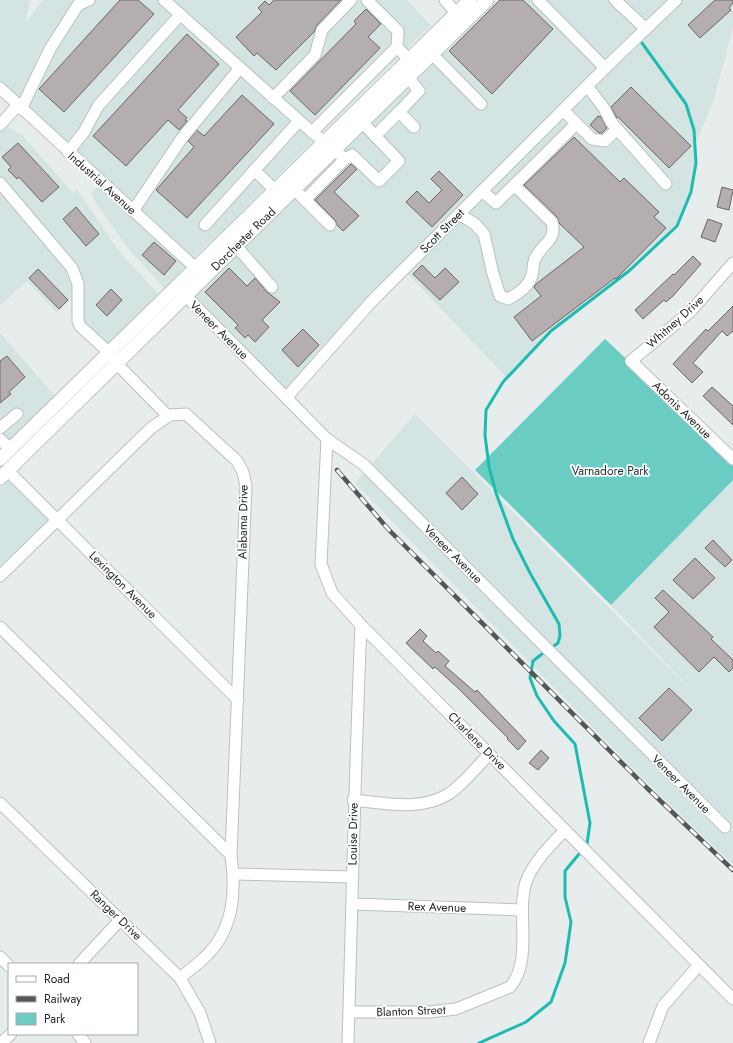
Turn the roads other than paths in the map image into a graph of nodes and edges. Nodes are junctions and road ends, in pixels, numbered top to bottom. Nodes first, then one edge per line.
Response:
1 (89, 0) edge
2 (164, 0) edge
3 (351, 0) edge
4 (367, 0) edge
5 (445, 0) edge
6 (470, 0) edge
7 (487, 0) edge
8 (538, 0) edge
9 (615, 0) edge
10 (676, 0) edge
11 (180, 15) junction
12 (460, 18) junction
13 (646, 29) junction
14 (397, 47) junction
15 (432, 54) junction
16 (240, 68) junction
17 (412, 68) junction
18 (604, 68) junction
19 (587, 86) junction
20 (0, 88) edge
21 (273, 98) junction
22 (481, 104) dead end
23 (19, 108) junction
24 (335, 109) junction
25 (563, 110) junction
26 (399, 112) junction
27 (299, 121) junction
28 (355, 124) junction
29 (576, 124) junction
30 (0, 125) edge
31 (414, 127) dead end
32 (618, 129) junction
33 (312, 132) junction
34 (375, 136) junction
35 (329, 146) junction
36 (68, 152) junction
37 (345, 159) junction
38 (254, 170) junction
39 (0, 183) edge
40 (666, 184) dead end
41 (514, 185) junction
42 (294, 189) junction
43 (275, 190) junction
44 (482, 191) junction
45 (305, 200) junction
46 (133, 211) junction
47 (459, 214) junction
48 (205, 225) dead end
49 (330, 225) dead end
50 (236, 246) junction
51 (732, 266) edge
52 (200, 272) junction
53 (272, 287) dead end
54 (181, 291) junction
55 (114, 359) junction
56 (631, 361) joint
57 (286, 398) junction
58 (17, 414) dead end
59 (168, 416) junction
60 (0, 428) edge
61 (327, 438) junction
62 (0, 439) edge
63 (10, 449) junction
64 (0, 459) edge
65 (733, 459) edge
66 (4, 474) edge
67 (58, 519) junction
68 (0, 576) edge
69 (360, 625) junction
70 (0, 627) edge
71 (238, 700) junction
72 (489, 754) junction
73 (353, 800) junction
74 (0, 803) edge
75 (725, 827) dead end
76 (565, 830) junction
77 (231, 855) junction
78 (234, 874) junction
79 (352, 877) junction
80 (353, 904) junction
81 (521, 910) junction
82 (120, 920) junction
83 (0, 957) edge
84 (80, 963) edge
85 (8, 965) edge
86 (699, 965) junction
87 (180, 978) junction
88 (733, 999) edge
89 (349, 1012) junction
90 (9, 1035) edge
91 (79, 1035) edge
92 (1, 1043) edge
93 (85, 1043) edge
94 (210, 1043) edge
95 (348, 1043) edge
96 (648, 1043) edge

1 - 23 street
2 - 11 street
3 - 21 street
4 - 14 street
5 - 12 street
6 - 12 main road, Dorchester Road
7 - 12 main road, Dorchester Road
8 - 18 street
9 - 13 street
10 - 13 street, Scott Street
11 - 16 street
11 - 36 street
12 - 15 main road, Dorchester Road
12 - 17 main road, Dorchester Road
13 - 18 street, Scott Street
14 - 17 street
14 - 24 street
15 - 17 main road, Dorchester Road
15 - 22 street
16 - 21 street
16 - 46 street
17 - 26 street
17 - 28 main road, Dorchester Road
17 - 28 main road, Dorchester Road
18 - 19 street, Scott Street
19 - 25 street, Scott Street
19 - 32 street
20 - 23 street, Industrial Avenue
21 - 27 street
23 - 30 street
23 - 36 street, Industrial Avenue
24 - 28 street
24 - 33 street
25 - 29 street
25 - 44 street, Scott Street
26 - 31 street
26 - 34 street
27 - 33 street
27 - 38 street
28 - 34 street
28 - 35 main road, Dorchester Road
29 - 32 street
29 - 41 street
32 - 40 street
33 - 35 street
34 - 37 street
35 - 37 street
35 - 42 main road, Dorchester Road
35 - 43 main road, Dorchester Road
36 - 46 street, Industrial Avenue
37 - 45 street
38 - 43 street
38 - 48 street
39 - 55 street
41 - 44 street
41 - 47 street
42 - 45 street
42 - 50 main road, Dorchester Road
43 - 52 main road, Dorchester Road
44 - 47 street, Scott Street
45 - 49 street
46 - 52 street, Industrial Avenue
47 - 57 street, Scott Street
50 - 52 main road, Dorchester Road
50 - 53 street
51 - 56 street, Whitney Drive
52 - 54 main road, Dorchester Road
54 - 55 main road, Dorchester Road
54 - 57 street, Veneer Avenue
55 - 59 street
55 - 63 main road, Dorchester Road
55 - 66 main road, Dorchester Road
56 - 65 street, Adonis Avenue
57 - 61 street, Veneer Avenue
58 - 60 street
59 - 67 street
59 - 71 street, Alabama Drive
61 - 69 street, Charlene Drive
61 - 75 street, Veneer Avenue
62 - 63 street
63 - 64 main road, Dorchester Road
66 - 67 street, Lexington Avenue
67 - 68 street
67 - 71 street, Lexington Avenue
69 - 72 street, Charlene Drive
69 - 73 street, Louise Drive
70 - 77 street
71 - 77 street, Alabama Drive
72 - 73 street
72 - 76 street, Charlene Drive
73 - 79 street, Louise Drive
74 - 82 street, Ranger Drive
76 - 81 street, Blanton Street
76 - 86 street, Charlene Drive
77 - 78 street, Alabama Drive
78 - 79 street
78 - 87 street, Alabama Drive
79 - 80 street, Louise Drive
80 - 81 street, Rex Avenue
80 - 89 street, Louise Drive
81 - 89 street, Blanton Street
82 - 84 street
82 - 87 street, Ranger Drive
83 - 85 street
86 - 88 street, Charlene Drive
86 - 96 street
87 - 94 street, Ranger Drive
89 - 95 street, Louise Drive
90 - 92 street
91 - 93 street

